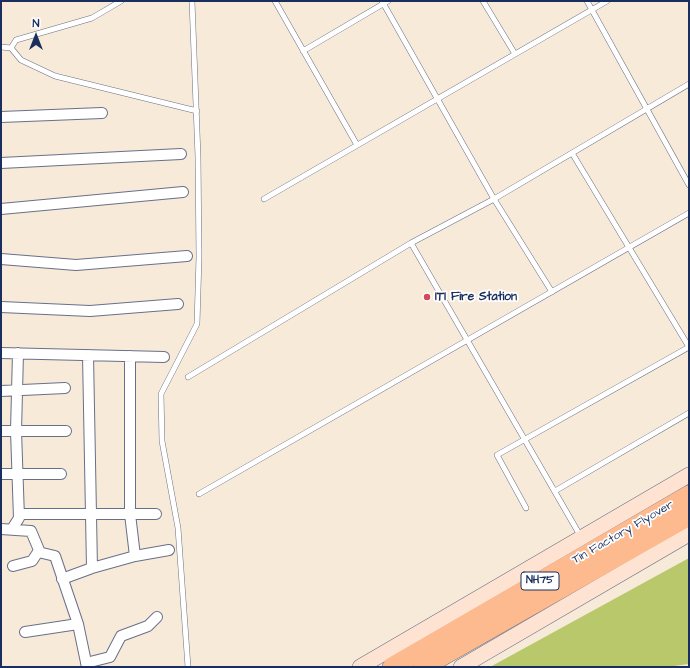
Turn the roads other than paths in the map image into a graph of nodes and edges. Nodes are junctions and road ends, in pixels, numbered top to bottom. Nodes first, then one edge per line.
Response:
1 (121, 1) edge
2 (192, 1) edge
3 (275, 1) edge
4 (483, 1) edge
5 (587, 1) edge
6 (607, 1) edge
7 (384, 2) edge
8 (592, 10) junction
9 (1, 47) edge
10 (11, 48) junction
11 (303, 51) junction
12 (515, 54) junction
13 (689, 84) edge
14 (438, 98) junction
15 (646, 109) junction
16 (197, 111) junction
17 (102, 113) dead end
18 (1, 117) edge
19 (357, 145) junction
20 (572, 153) junction
21 (181, 154) dead end
22 (1, 163) edge
23 (689, 185) edge
24 (183, 192) dead end
25 (264, 199) dead end
26 (494, 199) junction
27 (1, 209) edge
28 (689, 213) edge
29 (411, 243) junction
30 (629, 248) junction
31 (187, 256) dead end
32 (1, 259) edge
33 (552, 292) junction
34 (178, 304) dead end
35 (1, 307) edge
36 (468, 341) junction
37 (689, 347) edge
38 (1, 353) edge
39 (18, 353) junction
40 (88, 355) junction
41 (130, 356) junction
42 (164, 357) dead end
43 (188, 377) dead end
44 (65, 388) dead end
45 (1, 390) edge
46 (17, 390) junction
47 (689, 413) edge
48 (1, 431) edge
49 (16, 431) junction
50 (66, 431) dead end
51 (524, 439) junction
52 (1, 474) edge
53 (18, 474) junction
54 (62, 474) dead end
55 (689, 475) edge
56 (555, 491) junction
57 (199, 494) dead end
58 (689, 495) edge
59 (526, 508) dead end
60 (19, 514) junction
61 (91, 514) junction
62 (130, 514) junction
63 (156, 514) dead end
64 (689, 516) edge
65 (1, 529) edge
66 (12, 529) junction
67 (689, 534) edge
68 (582, 538) junction
69 (169, 550) dead end
70 (38, 552) junction
71 (135, 556) junction
72 (13, 566) dead end
73 (92, 568) junction
74 (62, 579) junction
75 (157, 617) dead end
76 (78, 624) junction
77 (25, 632) dead end
78 (87, 665) edge
79 (188, 667) edge
80 (360, 667) edge
81 (392, 667) edge
82 (423, 667) edge
83 (461, 667) edge

1 - 10 lane
2 - 16 lane
3 - 11 lane
4 - 12 lane
5 - 8 lane
6 - 8 lane
7 - 11 lane
7 - 14 lane
8 - 12 lane
8 - 15 lane
9 - 10 lane
10 - 16 lane
11 - 19 lane
12 - 14 lane
13 - 15 lane
14 - 19 lane
14 - 26 lane
15 - 20 lane
15 - 23 lane
16 - 79 lane
17 - 18 street
19 - 25 lane
20 - 26 lane
20 - 30 lane
21 - 22 street
24 - 27 street
26 - 29 lane
26 - 33 lane
28 - 30 lane
29 - 36 lane
29 - 43 lane
30 - 33 lane
30 - 37 lane
31 - 32 street
33 - 36 lane
34 - 35 street
36 - 51 lane
36 - 57 lane
37 - 51 lane
38 - 39 street
39 - 40 street
39 - 46 street
40 - 41 street
40 - 61 street
41 - 42 street
41 - 62 street
44 - 46 street
45 - 46 street
46 - 49 street
47 - 56 lane
48 - 49 street
49 - 50 street
49 - 53 street
51 - 56 lane
51 - 59 lane
52 - 53 street
53 - 54 street
53 - 60 street
55 - 68 street
56 - 68 lane
58 - 81 highway, Tin Factory Flyover / NH75
60 - 61 street
60 - 66 street
61 - 62 street
61 - 73 street
62 - 63 street
62 - 71 street
64 - 82 highway, Tin Factory Flyover / NH75
65 - 66 street
66 - 70 street
67 - 83 street
68 - 80 street
69 - 71 street
70 - 72 street
70 - 74 street
71 - 73 street
73 - 74 street
74 - 76 street
75 - 78 street
76 - 77 street
76 - 78 street

